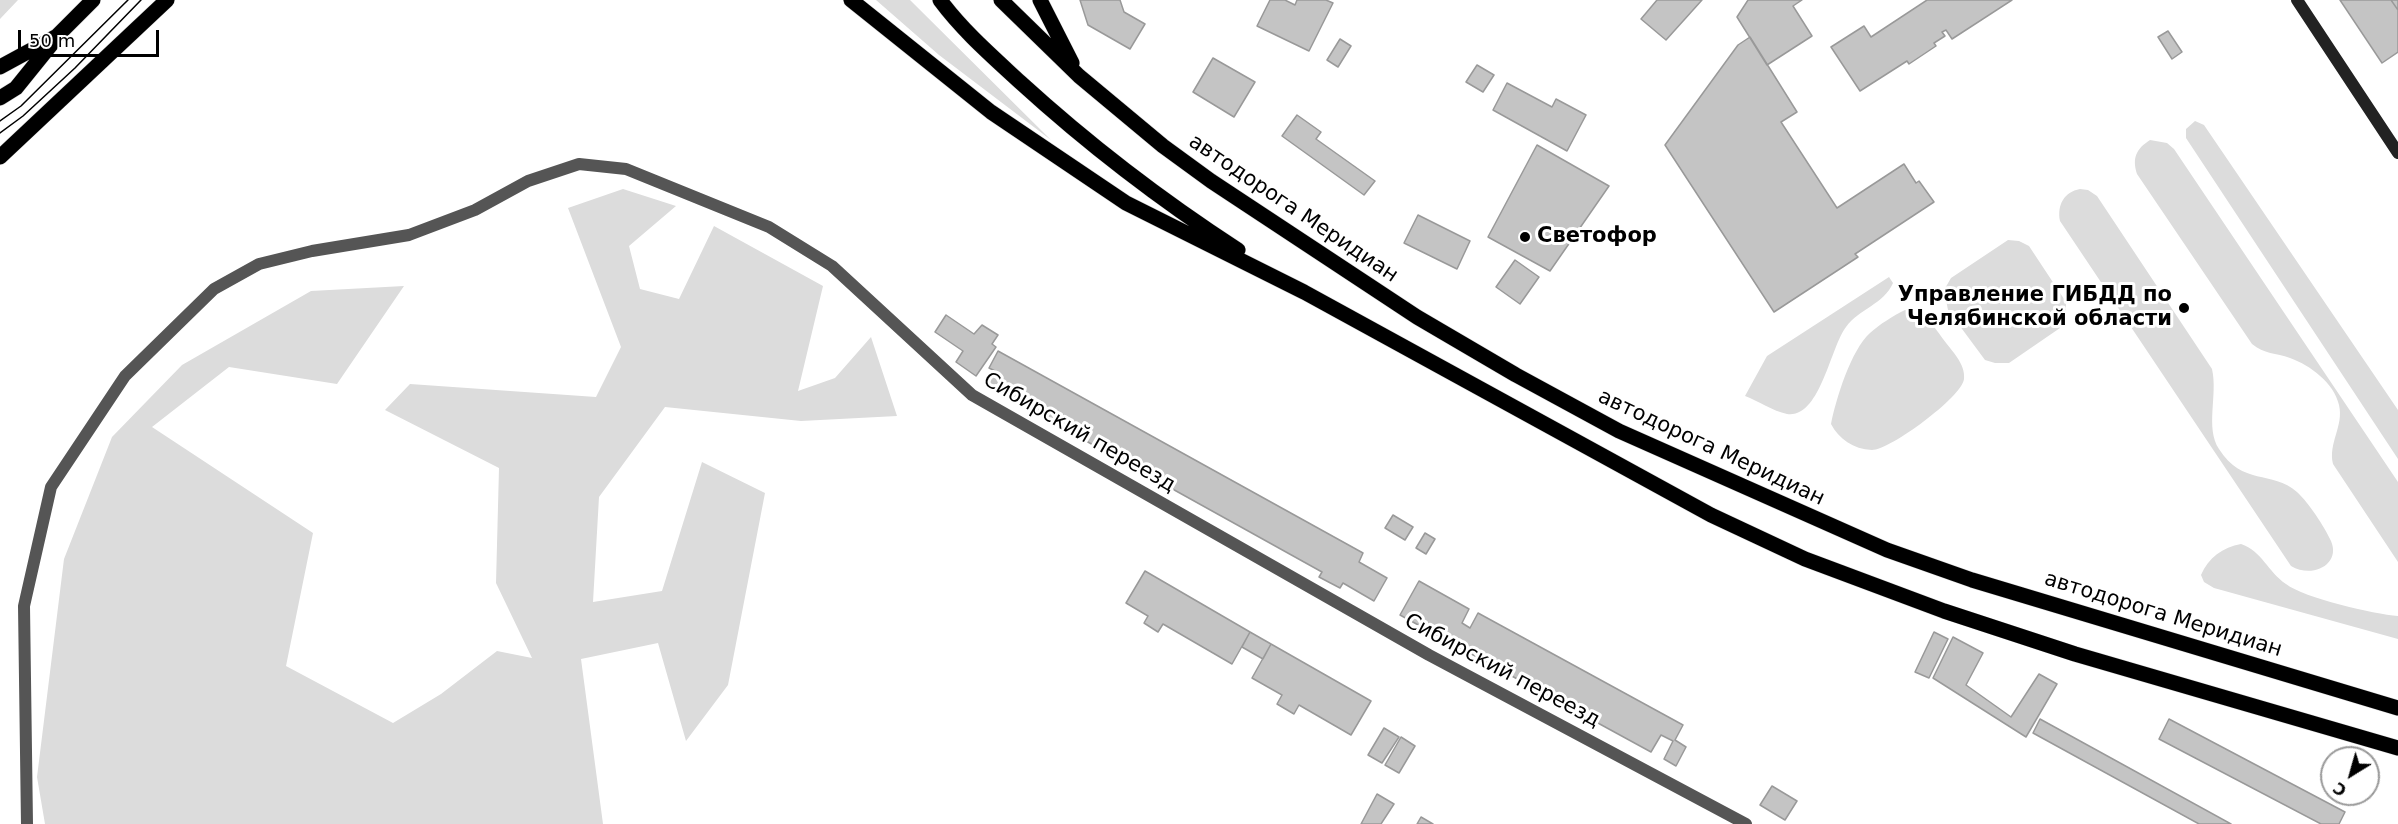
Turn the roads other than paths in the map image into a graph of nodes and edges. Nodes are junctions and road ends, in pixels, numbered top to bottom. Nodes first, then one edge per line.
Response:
1 (93, 0) edge
2 (167, 0) edge
3 (851, 0) edge
4 (940, 0) edge
5 (1001, 0) edge
6 (1040, 0) edge
7 (2297, 0) edge
8 (57, 36) junction
9 (0, 67) edge
10 (1079, 76) junction
11 (0, 98) edge
12 (2398, 153) edge
13 (0, 157) edge
14 (1304, 292) junction
15 (2398, 708) edge
16 (2398, 748) edge
17 (27, 824) edge
18 (1746, 824) edge

1 - 8 main road
2 - 13 main road
3 - 14 main road
4 - 14 main road
5 - 10 main road, автодорога Меридиан
6 - 10 main road
7 - 12 street
8 - 9 main road
8 - 11 main road
10 - 15 main road, автодорога Меридиан
14 - 16 main road
17 - 18 street, Сибирский переезд

